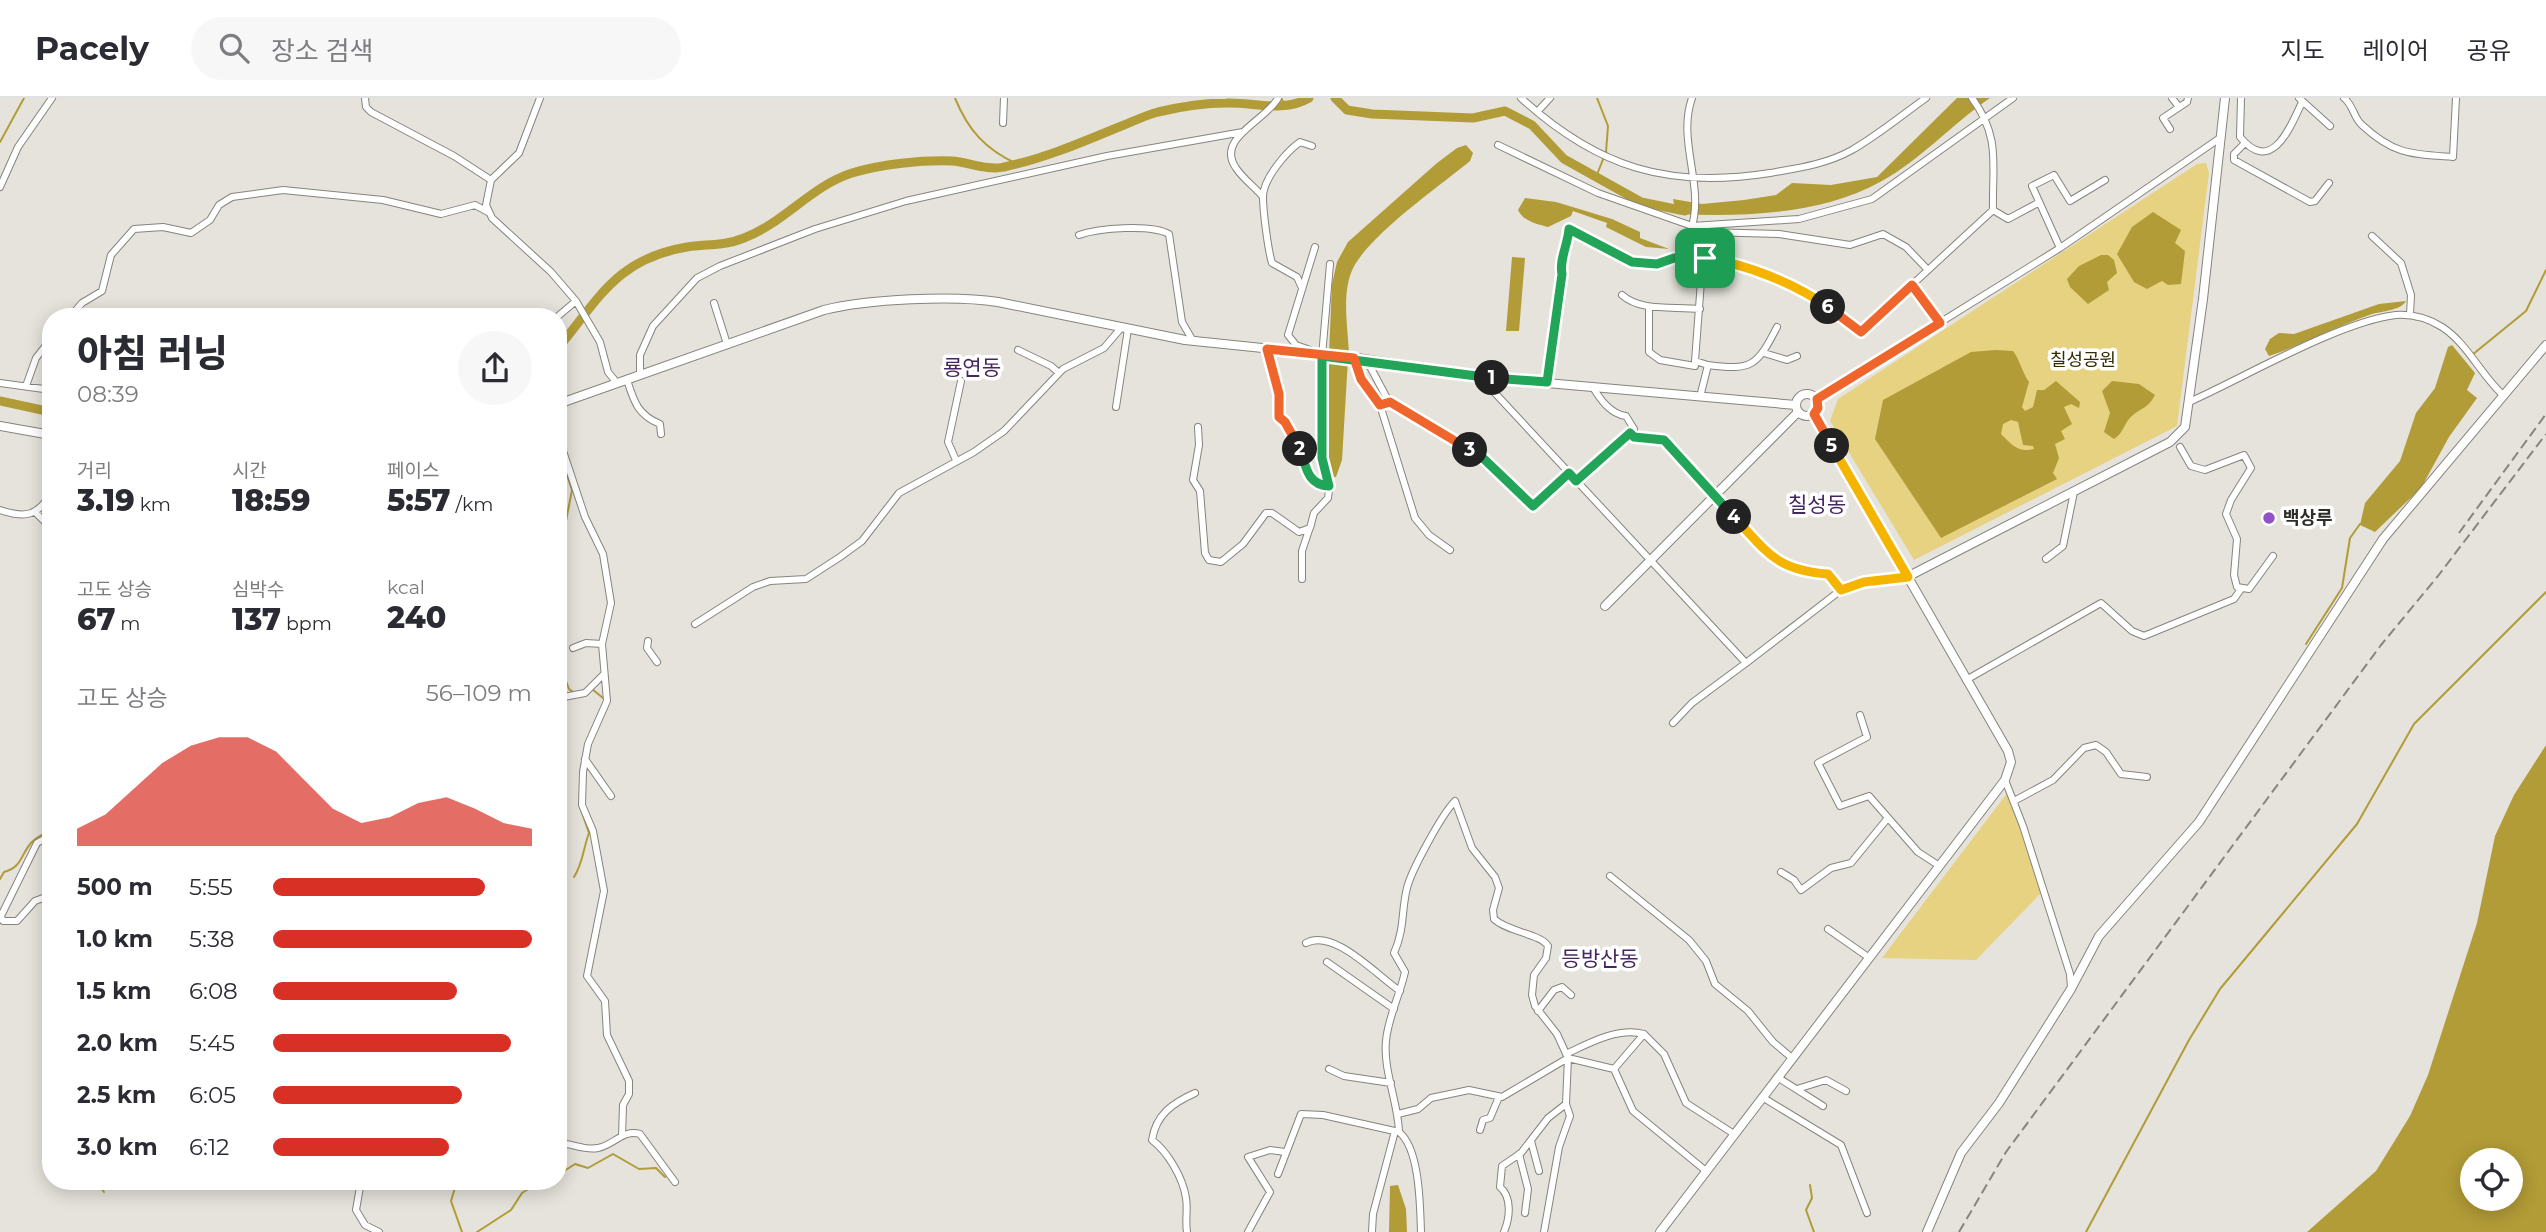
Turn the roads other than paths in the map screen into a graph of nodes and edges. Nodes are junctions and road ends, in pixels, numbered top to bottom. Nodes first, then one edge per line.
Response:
1 (52, 98) edge
2 (365, 98) edge
3 (540, 98) edge
4 (1004, 98) edge
5 (1278, 98) edge
6 (1521, 98) edge
7 (1550, 98) edge
8 (1692, 98) edge
9 (1926, 98) edge
10 (1972, 98) edge
11 (2013, 98) edge
12 (2172, 98) edge
13 (2188, 98) edge
14 (2225, 98) edge
15 (2241, 98) edge
16 (2344, 98) edge
17 (2456, 98) edge
18 (2300, 100) edge
19 (2179, 107) junction
20 (1537, 112) junction
21 (1985, 117) junction
22 (1003, 123) dead end
23 (2330, 126) dead end
24 (2170, 129) dead end
25 (1243, 132) junction
26 (2220, 138) junction
27 (2245, 143) junction
28 (1312, 145) dead end
29 (1499, 145) dead end
30 (491, 180) junction
31 (2105, 180) dead end
32 (1693, 181) junction
33 (2329, 183) dead end
34 (0, 187) edge
35 (1263, 197) junction
36 (2038, 203) junction
37 (1993, 210) junction
38 (488, 212) junction
39 (1693, 225) junction
40 (1705, 229) junction
41 (1079, 235) dead end
42 (2372, 236) dead end
43 (1315, 247) dead end
44 (2060, 248) junction
45 (1705, 258) junction
46 (1330, 264) dead end
47 (1928, 270) junction
48 (1912, 285) junction
49 (1301, 286) junction
50 (1622, 295) dead end
51 (577, 302) junction
52 (714, 303) dead end
53 (78, 308) edge
54 (1649, 308) junction
55 (1700, 309) junction
56 (567, 310) edge
57 (2410, 316) junction
58 (1940, 323) junction
59 (1777, 327) dead end
60 (1124, 328) junction
61 (1193, 341) junction
62 (727, 344) junction
63 (2546, 345) edge
64 (1267, 349) junction
65 (42, 350) edge
66 (1018, 350) dead end
67 (1764, 353) junction
68 (1323, 355) junction
69 (1797, 356) dead end
70 (1352, 357) junction
71 (1366, 359) junction
72 (1695, 361) junction
73 (1708, 365) junction
74 (1059, 373) junction
75 (640, 375) junction
76 (1480, 377) junction
77 (627, 380) junction
78 (961, 382) dead end
79 (1547, 382) junction
80 (0, 383) edge
81 (617, 383) junction
82 (26, 386) junction
83 (1592, 386) junction
84 (42, 389) edge
85 (2503, 395) junction
86 (1700, 397) junction
87 (1817, 399) junction
88 (567, 401) edge
89 (1390, 402) junction
90 (2189, 402) junction
91 (1380, 405) junction
92 (1116, 407) dead end
93 (1797, 408) junction
94 (1814, 414) junction
95 (0, 426) edge
96 (1198, 427) dead end
97 (42, 433) edge
98 (1630, 433) junction
99 (661, 434) dead end
100 (2180, 447) dead end
101 (956, 460) junction
102 (567, 461) edge
103 (1569, 473) junction
104 (1576, 481) junction
105 (1329, 486) junction
106 (2074, 492) junction
107 (1714, 494) junction
108 (42, 505) edge
109 (0, 510) edge
110 (36, 513) junction
111 (42, 519) edge
112 (1310, 528) junction
113 (1450, 550) dead end
114 (2273, 556) dead end
115 (2046, 559) dead end
116 (1651, 561) junction
117 (1908, 577) junction
118 (1302, 579) dead end
119 (2241, 589) junction
120 (1841, 590) junction
121 (1605, 606) dead end
122 (695, 624) dead end
123 (648, 641) dead end
124 (603, 645) junction
125 (573, 648) dead end
126 (657, 663) dead end
127 (1746, 663) junction
128 (604, 674) junction
129 (1966, 680) junction
130 (567, 696) edge
131 (1860, 715) dead end
132 (1673, 723) dead end
133 (585, 759) junction
134 (2147, 777) dead end
135 (2005, 780) junction
136 (611, 796) dead end
137 (2014, 801) junction
138 (1887, 819) junction
139 (42, 840) edge
140 (1938, 865) junction
141 (1781, 872) dead end
142 (1610, 876) dead end
143 (42, 898) edge
144 (0, 918) edge
145 (1828, 929) dead end
146 (1306, 943) dead end
147 (1868, 957) junction
148 (1327, 962) dead end
149 (2071, 989) junction
150 (1401, 991) junction
151 (1571, 995) dead end
152 (1394, 1009) junction
153 (1538, 1011) junction
154 (1644, 1034) junction
155 (1567, 1056) junction
156 (1792, 1058) junction
157 (1329, 1069) dead end
158 (1614, 1069) junction
159 (1777, 1077) junction
160 (1391, 1083) junction
161 (1797, 1089) junction
162 (1846, 1091) dead end
163 (1195, 1093) dead end
164 (1499, 1097) junction
165 (1762, 1097) junction
166 (1566, 1104) junction
167 (1823, 1106) dead end
168 (1398, 1114) junction
169 (1480, 1130) dead end
170 (1397, 1132) junction
171 (1734, 1135) junction
172 (622, 1136) junction
173 (1531, 1141) junction
174 (567, 1144) edge
175 (1284, 1152) junction
176 (1519, 1154) junction
177 (1539, 1171) dead end
178 (1706, 1171) junction
179 (1278, 1174) dead end
180 (675, 1182) dead end
181 (359, 1190) edge
182 (1525, 1213) dead end
183 (1867, 1213) dead end
184 (379, 1232) edge
185 (1187, 1232) edge
186 (1248, 1232) edge
187 (1372, 1232) edge
188 (1421, 1232) edge
189 (1504, 1232) edge
190 (1544, 1232) edge
191 (1660, 1232) edge
192 (1927, 1232) edge

1 - 34 street
2 - 30 street
3 - 30 street
4 - 22 street
5 - 25 street
6 - 20 street
7 - 20 street
8 - 32 street
9 - 32 street
10 - 21 street
11 - 21 street
12 - 19 street
13 - 19 street
14 - 26 main road
15 - 27 street
16 - 17 street
18 - 23 street
18 - 27 street
19 - 24 street
20 - 32 street
21 - 37 street
21 - 40 street
25 - 35 street
25 - 75 street
26 - 44 street
26 - 90 main road
27 - 33 street
28 - 35 street
29 - 39 street
30 - 38 street
31 - 36 street
32 - 39 street
35 - 49 street
36 - 37 street
36 - 44 street
37 - 47 street
38 - 51 street
38 - 53 street
39 - 40 street
40 - 45 street
40 - 47 street
41 - 61 street
42 - 57 street
43 - 49 street
44 - 58 street
45 - 48 street
45 - 55 street
45 - 79 street
46 - 68 street
47 - 48 street
48 - 58 street
49 - 68 street
50 - 54 street
51 - 56 street
51 - 81 street
52 - 62 street
54 - 55 street
54 - 72 street
55 - 72 street
57 - 85 street
57 - 90 street
58 - 87 street
59 - 67 street
60 - 61 main road
60 - 62 main road
60 - 74 street
60 - 92 street
61 - 64 main road
62 - 75 main road
63 - 85 main road
64 - 68 main road
64 - 105 street
65 - 82 street
66 - 74 street
67 - 69 street
67 - 73 street
68 - 70 main road
68 - 105 street
70 - 71 main road
70 - 91 street
71 - 76 main road
71 - 89 street
72 - 73 street
73 - 86 street
74 - 101 street
75 - 77 main road
76 - 79 main road
76 - 103 street
77 - 81 main road
77 - 99 street
78 - 101 street
79 - 83 main road
80 - 82 street
81 - 88 main road
82 - 84 street
83 - 86 main road
83 - 98 street
85 - 149 main road
86 - 93 main road
87 - 93 main road
87 - 94 main road
89 - 91 street
89 - 103 street
90 - 106 main road
91 - 113 street
93 - 94 main road
93 - 107 main road
94 - 117 main road
95 - 97 main road
96 - 112 street
98 - 104 street
98 - 107 street
100 - 119 street
101 - 122 street
102 - 124 street
103 - 104 street
104 - 116 street
105 - 112 street
106 - 115 street
106 - 117 main road
107 - 116 main road
107 - 120 street
108 - 110 street
109 - 110 street
110 - 111 street
112 - 118 street
114 - 119 street
116 - 121 main road
116 - 127 street
117 - 120 street
117 - 129 main road
119 - 129 street
120 - 127 street
123 - 126 street
124 - 125 street
124 - 128 street
127 - 132 street
128 - 130 street
128 - 133 street
129 - 135 main road
131 - 138 street
133 - 136 street
133 - 172 street
134 - 137 street
135 - 137 street
135 - 140 main road
137 - 149 street
138 - 140 street
138 - 141 street
139 - 144 street
140 - 147 main road
142 - 156 street
143 - 144 street
145 - 147 street
146 - 150 street
147 - 156 main road
148 - 152 street
149 - 192 main road
150 - 152 street
150 - 153 street
151 - 153 street
152 - 160 street
153 - 155 street
154 - 155 street
154 - 158 street
154 - 171 street
155 - 158 street
155 - 164 street
155 - 166 street
156 - 159 main road
157 - 160 street
158 - 178 street
159 - 161 street
159 - 165 main road
160 - 168 street
161 - 162 street
161 - 167 street
163 - 185 street
164 - 168 street
164 - 169 street
165 - 171 main road
165 - 183 street
166 - 173 street
166 - 190 street
168 - 170 street
170 - 175 street
170 - 187 street
170 - 188 street
171 - 178 main road
172 - 174 street
172 - 180 street
173 - 176 street
173 - 177 street
175 - 179 street
175 - 186 street
176 - 182 street
176 - 189 street
178 - 191 main road
181 - 184 street

